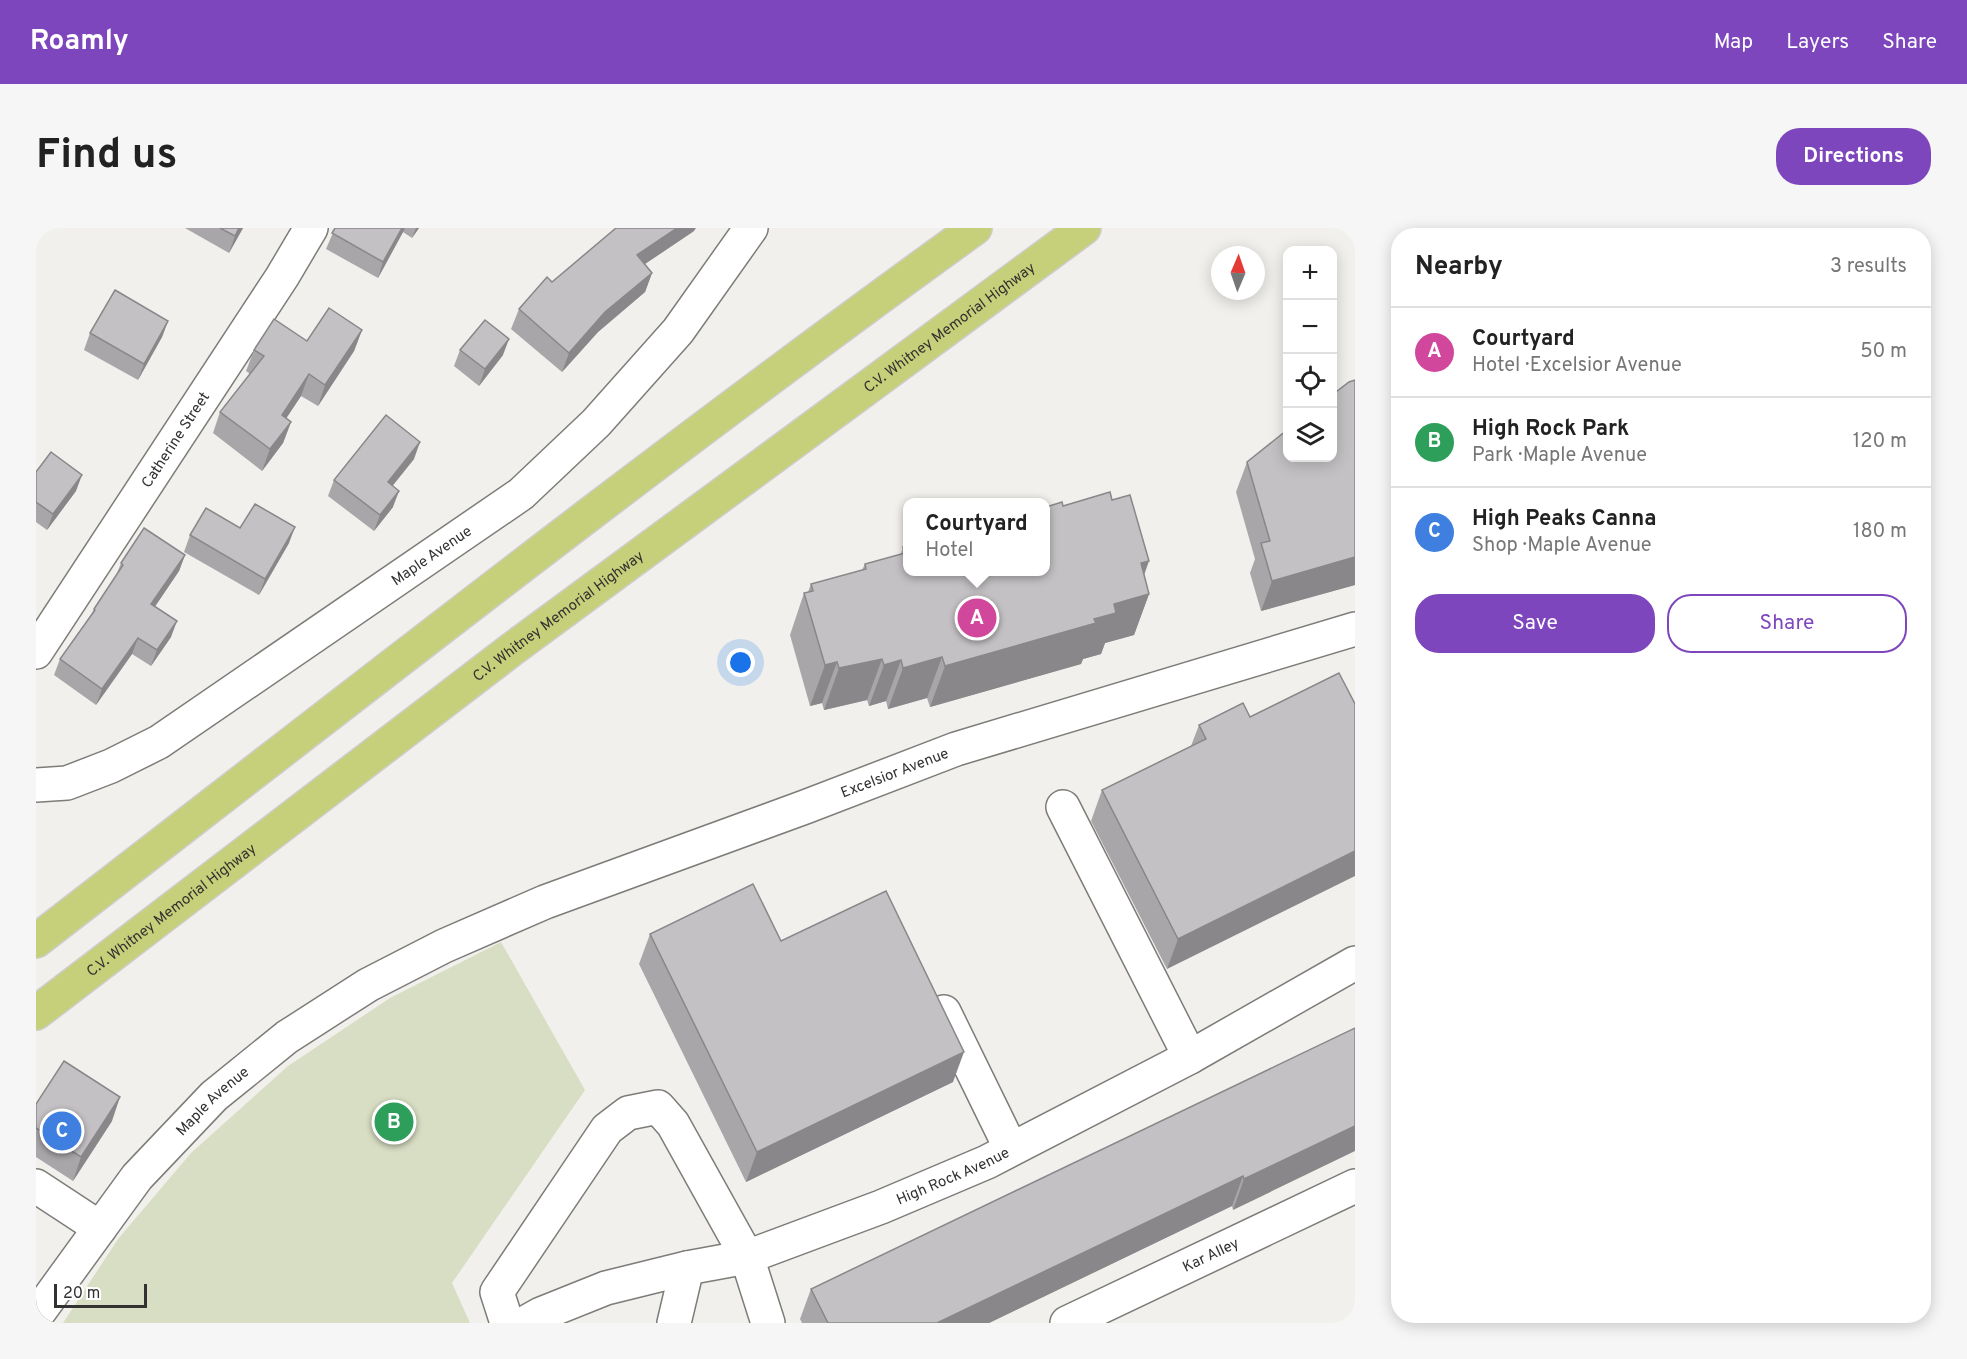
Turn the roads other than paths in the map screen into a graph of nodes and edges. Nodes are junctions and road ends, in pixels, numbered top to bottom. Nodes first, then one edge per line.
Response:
1 (311, 228) edge
2 (751, 228) edge
3 (975, 228) edge
4 (1084, 228) edge
5 (1355, 629) edge
6 (36, 652) edge
7 (36, 785) edge
8 (1063, 807) dead end
9 (36, 941) edge
10 (444, 946) joint
11 (1355, 963) edge
12 (930, 984) edge
13 (36, 1013) edge
14 (1190, 1057) junction
15 (1011, 1149) junction
16 (36, 1186) edge
17 (1355, 1186) edge
18 (100, 1228) junction
19 (747, 1257) junction
20 (687, 1268) junction
21 (36, 1316) edge
22 (507, 1323) edge
23 (525, 1323) edge
24 (674, 1323) edge
25 (768, 1323) edge
26 (1067, 1323) edge

1 - 6 street, Catherine Street
2 - 7 street, Maple Avenue
3 - 9 highway
4 - 13 highway, C.V. Whitney Memorial Highway
5 - 10 street, Excelsior Avenue
8 - 14 street
10 - 18 street, Maple Avenue
11 - 14 street, High Rock Avenue
12 - 15 street
14 - 15 street, High Rock Avenue
15 - 19 street, High Rock Avenue
16 - 18 street
17 - 26 street, Kar Alley
18 - 21 street, Maple Avenue
19 - 20 street, High Rock Avenue
19 - 22 street
19 - 25 street
20 - 23 street, High Rock Avenue
20 - 24 street

